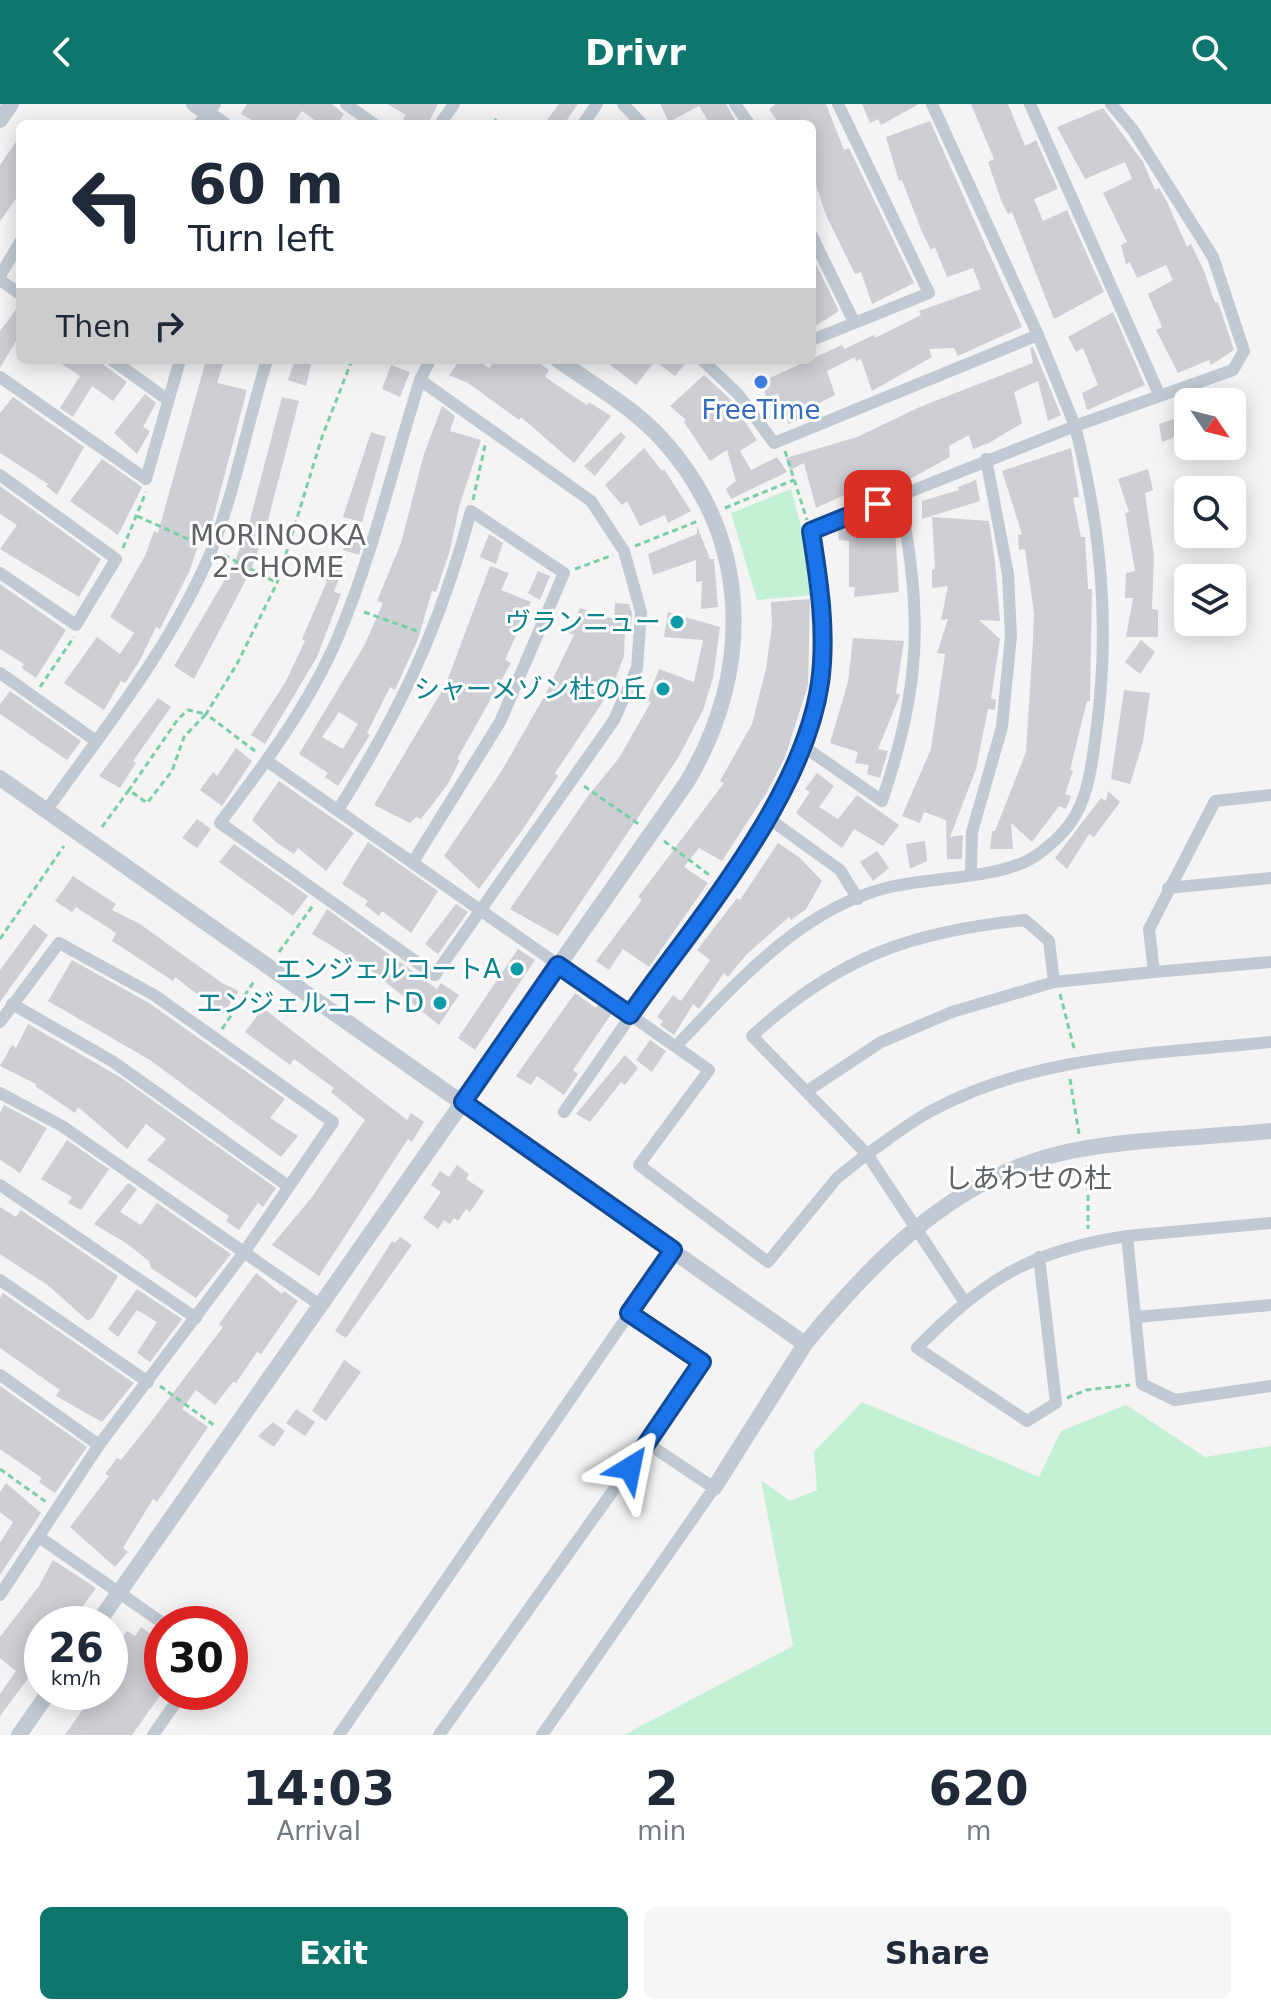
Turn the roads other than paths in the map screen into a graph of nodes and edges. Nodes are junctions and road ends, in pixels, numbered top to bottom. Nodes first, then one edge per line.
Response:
1 (11, 104) edge
2 (347, 104) edge
3 (623, 104) edge
4 (838, 104) edge
5 (932, 104) edge
6 (1030, 104) edge
7 (1111, 104) edge
8 (0, 120) edge
9 (369, 120) edge
10 (638, 120) edge
11 (816, 244) edge
12 (16, 249) edge
13 (0, 278) edge
14 (16, 291) edge
15 (854, 322) junction
16 (1038, 335) junction
17 (816, 338) edge
18 (118, 364) edge
19 (179, 364) edge
20 (266, 364) edge
21 (428, 364) edge
22 (564, 364) edge
23 (706, 364) edge
24 (0, 377) edge
25 (420, 380) junction
26 (1159, 394) junction
27 (168, 400) junction
28 (1075, 426) junction
29 (986, 459) junction
30 (0, 475) edge
31 (900, 495) junction
32 (0, 573) edge
33 (0, 673) edge
34 (96, 741) junction
35 (803, 746) junction
36 (267, 761) junction
37 (0, 778) edge
38 (1271, 795) edge
39 (338, 810) junction
40 (46, 811) junction
41 (768, 818) junction
42 (413, 862) junction
43 (971, 873) junction
44 (1271, 878) edge
45 (1168, 888) junction
46 (858, 899) junction
47 (481, 909) junction
48 (1271, 962) edge
49 (558, 965) junction
50 (1154, 972) junction
51 (1055, 982) junction
52 (12, 1004) junction
53 (630, 1015) junction
54 (0, 1022) edge
55 (1271, 1042) edge
56 (676, 1046) junction
57 (807, 1091) junction
58 (0, 1093) edge
59 (463, 1102) junction
60 (564, 1112) dead end
61 (1271, 1131) edge
62 (867, 1154) junction
63 (0, 1185) edge
64 (288, 1186) junction
65 (1271, 1223) edge
66 (916, 1225) junction
67 (1127, 1236) junction
68 (673, 1250) junction
69 (245, 1251) junction
70 (1039, 1257) junction
71 (0, 1280) edge
72 (964, 1301) junction
73 (320, 1305) junction
74 (1271, 1305) edge
75 (629, 1313) junction
76 (1137, 1317) junction
77 (196, 1318) junction
78 (805, 1344) junction
79 (0, 1375) edge
80 (149, 1380) junction
81 (1271, 1386) edge
82 (647, 1443) junction
83 (99, 1445) junction
84 (714, 1488) junction
85 (39, 1537) junction
86 (119, 1592) junction
87 (0, 1595) edge
88 (109, 1606) edge
89 (144, 1610) edge
90 (36, 1710) edge
91 (170, 1710) edge
92 (19, 1735) edge
93 (153, 1735) edge
94 (339, 1735) edge
95 (439, 1735) edge
96 (542, 1735) edge

1 - 8 street
2 - 9 street
3 - 10 street
4 - 15 street
5 - 16 street
6 - 26 street
7 - 26 street
11 - 15 street
12 - 13 street
13 - 14 street
15 - 17 street
16 - 23 street
16 - 28 street
18 - 27 street
19 - 27 street
20 - 34 street
21 - 25 street
22 - 49 street
24 - 27 street
25 - 36 street
25 - 47 street
26 - 28 street
28 - 29 street
28 - 43 street
29 - 31 street
29 - 43 street
30 - 32 street
31 - 35 street
31 - 35 street
33 - 34 street
34 - 40 street
35 - 41 street
36 - 39 street
36 - 47 street
37 - 40 street
38 - 45 street
39 - 42 street
39 - 42 street
40 - 59 street
41 - 46 street
41 - 53 street
42 - 47 street
43 - 46 street
44 - 45 street
45 - 50 street
46 - 56 street
47 - 49 street
48 - 50 street
49 - 53 street
49 - 59 street
50 - 51 street
51 - 57 street
51 - 57 street
52 - 54 street
52 - 64 street
52 - 64 street
53 - 56 street
53 - 60 street
55 - 62 street
56 - 62 street
57 - 62 street
58 - 69 street
59 - 68 street
59 - 73 street
61 - 66 street
62 - 66 street
63 - 77 street
64 - 69 street
65 - 67 street
66 - 72 street
66 - 78 street
67 - 70 street
67 - 76 street
68 - 75 street
68 - 78 street
69 - 73 street
69 - 77 street
70 - 72 street
70 - 72 street
71 - 80 street
73 - 86 street
74 - 76 street
75 - 82 street
75 - 94 street
76 - 81 street
77 - 80 street
78 - 84 street
79 - 83 street
80 - 83 street
82 - 84 street
82 - 95 street
83 - 85 street
84 - 96 street
85 - 86 street
85 - 87 street
86 - 88 street
86 - 89 street
90 - 92 street
91 - 93 street

